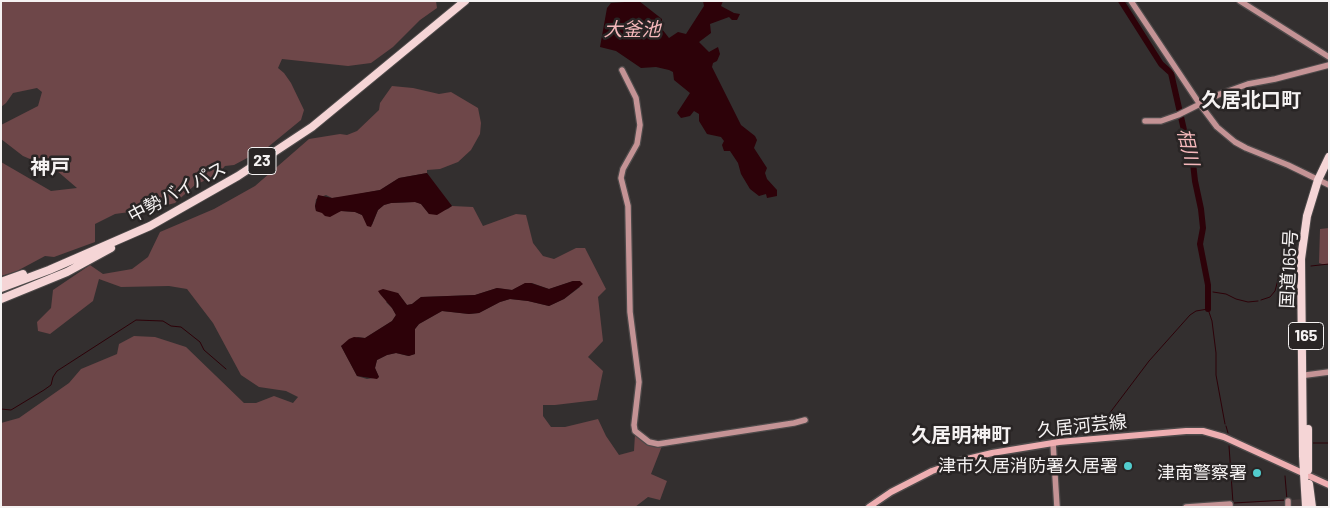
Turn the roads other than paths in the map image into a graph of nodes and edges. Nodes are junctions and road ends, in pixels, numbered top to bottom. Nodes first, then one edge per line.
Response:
1 (464, 1) edge
2 (1131, 1) edge
3 (1240, 1) edge
4 (1329, 57) edge
5 (1329, 65) edge
6 (622, 70) dead end
7 (1199, 103) junction
8 (1145, 121) dead end
9 (1329, 157) edge
10 (1329, 168) edge
11 (1323, 182) edge
12 (150, 226) junction
13 (97, 249) junction
14 (1, 282) edge
15 (1, 288) edge
16 (1, 299) edge
17 (1329, 372) edge
18 (1306, 375) junction
19 (805, 420) dead end
20 (1053, 443) junction
21 (1306, 475) junction
22 (1329, 485) edge
23 (869, 507) edge
24 (1057, 507) edge
25 (1186, 507) edge
26 (1230, 507) edge
27 (1306, 507) edge
28 (1312, 507) edge

1 - 12 highway, 中勢バイパス / 23
2 - 7 street
3 - 4 street
5 - 7 street
6 - 19 street
7 - 8 street
7 - 11 street
9 - 11 highway, 国道165号 / 165
10 - 11 highway, 国道165号 / 165
11 - 18 highway, 国道165号 / 165
11 - 21 highway, 国道165号 / 165
12 - 13 highway, 中勢バイパス / 23
12 - 16 highway
13 - 14 highway
13 - 15 highway, 中勢バイパス / 23
17 - 18 street
18 - 21 highway, 国道165号 / 165
20 - 21 main road, 久居河芸線
20 - 23 main road, 久居河芸線
20 - 24 street
21 - 22 main road, 久居河芸線
21 - 27 highway, 国道165号 / 165
21 - 28 highway, 国道165号 / 165
25 - 26 street

